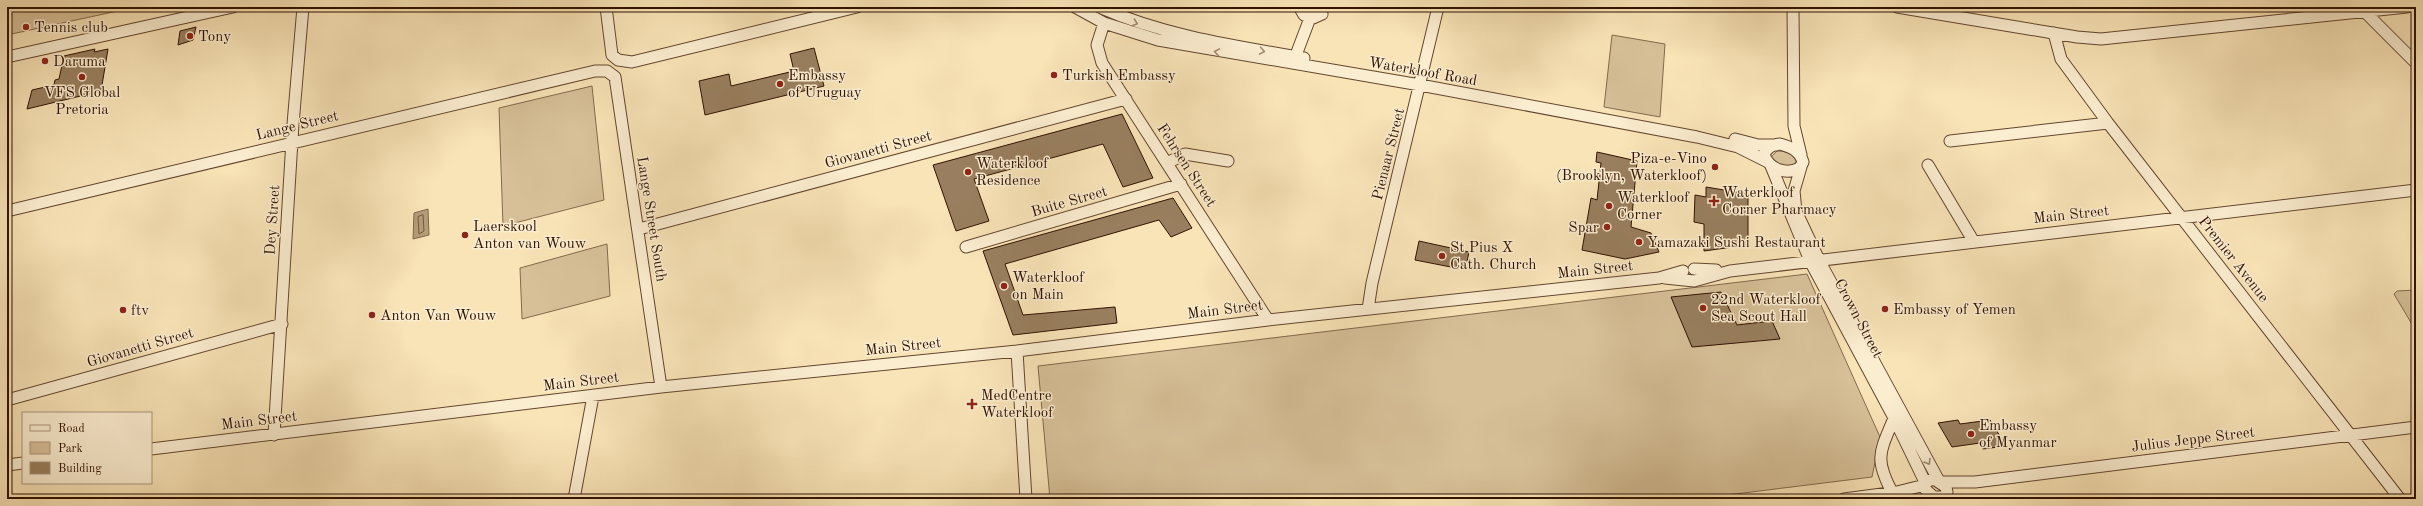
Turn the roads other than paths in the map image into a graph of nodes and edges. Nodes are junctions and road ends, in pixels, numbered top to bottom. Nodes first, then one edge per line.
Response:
1 (233, 7) edge
2 (304, 7) edge
3 (606, 7) edge
4 (857, 7) edge
5 (1075, 7) edge
6 (1100, 7) edge
7 (1303, 7) edge
8 (1320, 7) edge
9 (1438, 7) edge
10 (1793, 7) edge
11 (1897, 7) edge
12 (2407, 7) edge
13 (2364, 11) junction
14 (1310, 18) junction
15 (1104, 23) junction
16 (2054, 33) junction
17 (1243, 52) junction
18 (7, 57) edge
19 (1295, 60) junction
20 (2416, 63) edge
21 (595, 71) joint
22 (1421, 82) junction
23 (1126, 99) junction
24 (1556, 107) junction
25 (2108, 123) junction
26 (1794, 126) junction
27 (292, 141) junction
28 (1950, 141) dead end
29 (1778, 144) junction
30 (1801, 155) junction
31 (1228, 161) dead end
32 (1167, 163) junction
33 (1769, 164) junction
34 (1928, 165) dead end
35 (1801, 167) junction
36 (1181, 184) junction
37 (2416, 190) edge
38 (7, 211) edge
39 (2183, 218) junction
40 (639, 229) junction
41 (1974, 242) junction
42 (966, 247) dead end
43 (1815, 262) junction
44 (1368, 309) junction
45 (1268, 320) junction
46 (282, 324) junction
47 (1017, 351) junction
48 (661, 387) junction
49 (593, 396) junction
50 (7, 400) edge
51 (1899, 418) junction
52 (2416, 427) edge
53 (274, 435) junction
54 (2351, 436) junction
55 (1912, 444) junction
56 (152, 449) edge
57 (22, 463) edge
58 (7, 465) edge
59 (1944, 490) edge
60 (1929, 491) edge
61 (1895, 492) junction
62 (574, 499) edge
63 (1026, 499) edge
64 (1844, 499) edge
65 (2400, 499) edge

1 - 18 street
2 - 27 street, Dey Street
3 - 4 street
5 - 15 street, Waterkloof Road
6 -> 17 street, Waterkloof Road
7 - 14 street
8 - 14 street
9 - 22 street, Pienaar Street
10 - 26 street
11 - 16 street
12 - 13 street
13 - 16 street
13 - 20 street
14 - 19 street
17 -> 15 street, Waterkloof Road
15 - 23 street, Fehrsen Street
16 - 25 street, Premier Avenue
17 - 19 street, Waterkloof Road
19 - 22 street, Waterkloof Road
21 - 27 street, Lange Street
21 - 40 street, Lange Street South
22 - 24 street, Waterkloof Road
22 - 44 street, Pienaar Street
23 - 32 street, Fehrsen Street
23 - 40 street, Giovanetti Street
24 - 29 street, Waterkloof Road
24 - 33 street, Waterkloof Road
25 - 28 street
25 - 39 street, Premier Avenue
26 - 29 street
26 - 30 street
27 - 38 street, Lange Street
27 - 46 street, Dey Street
29 - 30 street
29 - 33 street
30 - 35 street
31 - 32 street
32 - 36 street, Fehrsen Street
33 - 35 street
33 - 43 street, Crown Street
34 - 41 street
35 - 43 street, Crown Street
36 - 42 street, Buite Street
36 - 45 street, Fehrsen Street
37 - 39 street, Main Street
39 - 41 street, Main Street
39 - 54 street, Premier Avenue
40 - 48 street, Lange Street South
41 - 43 street, Main Street
43 - 44 street, Main Street
43 - 51 street, Crown Street
44 - 45 street, Main Street
45 - 47 street, Main Street
46 - 50 street, Giovanetti Street
46 - 53 street, Dey Street
47 - 48 street, Main Street
47 - 63 street
48 - 49 street, Main Street
49 - 53 street, Main Street
49 - 62 street
51 - 55 street, Crown Street
51 - 61 street
52 - 54 street, Julius Jeppe Street
53 - 56 street, Main Street
54 - 59 street, Julius Jeppe Street
54 - 65 street, Premier Avenue
55 -> 59 street, Crown Street
55 - 60 street, Crown Street
57 - 58 street
59 - 60 street
59 - 60 street
60 - 61 street
61 - 64 street

